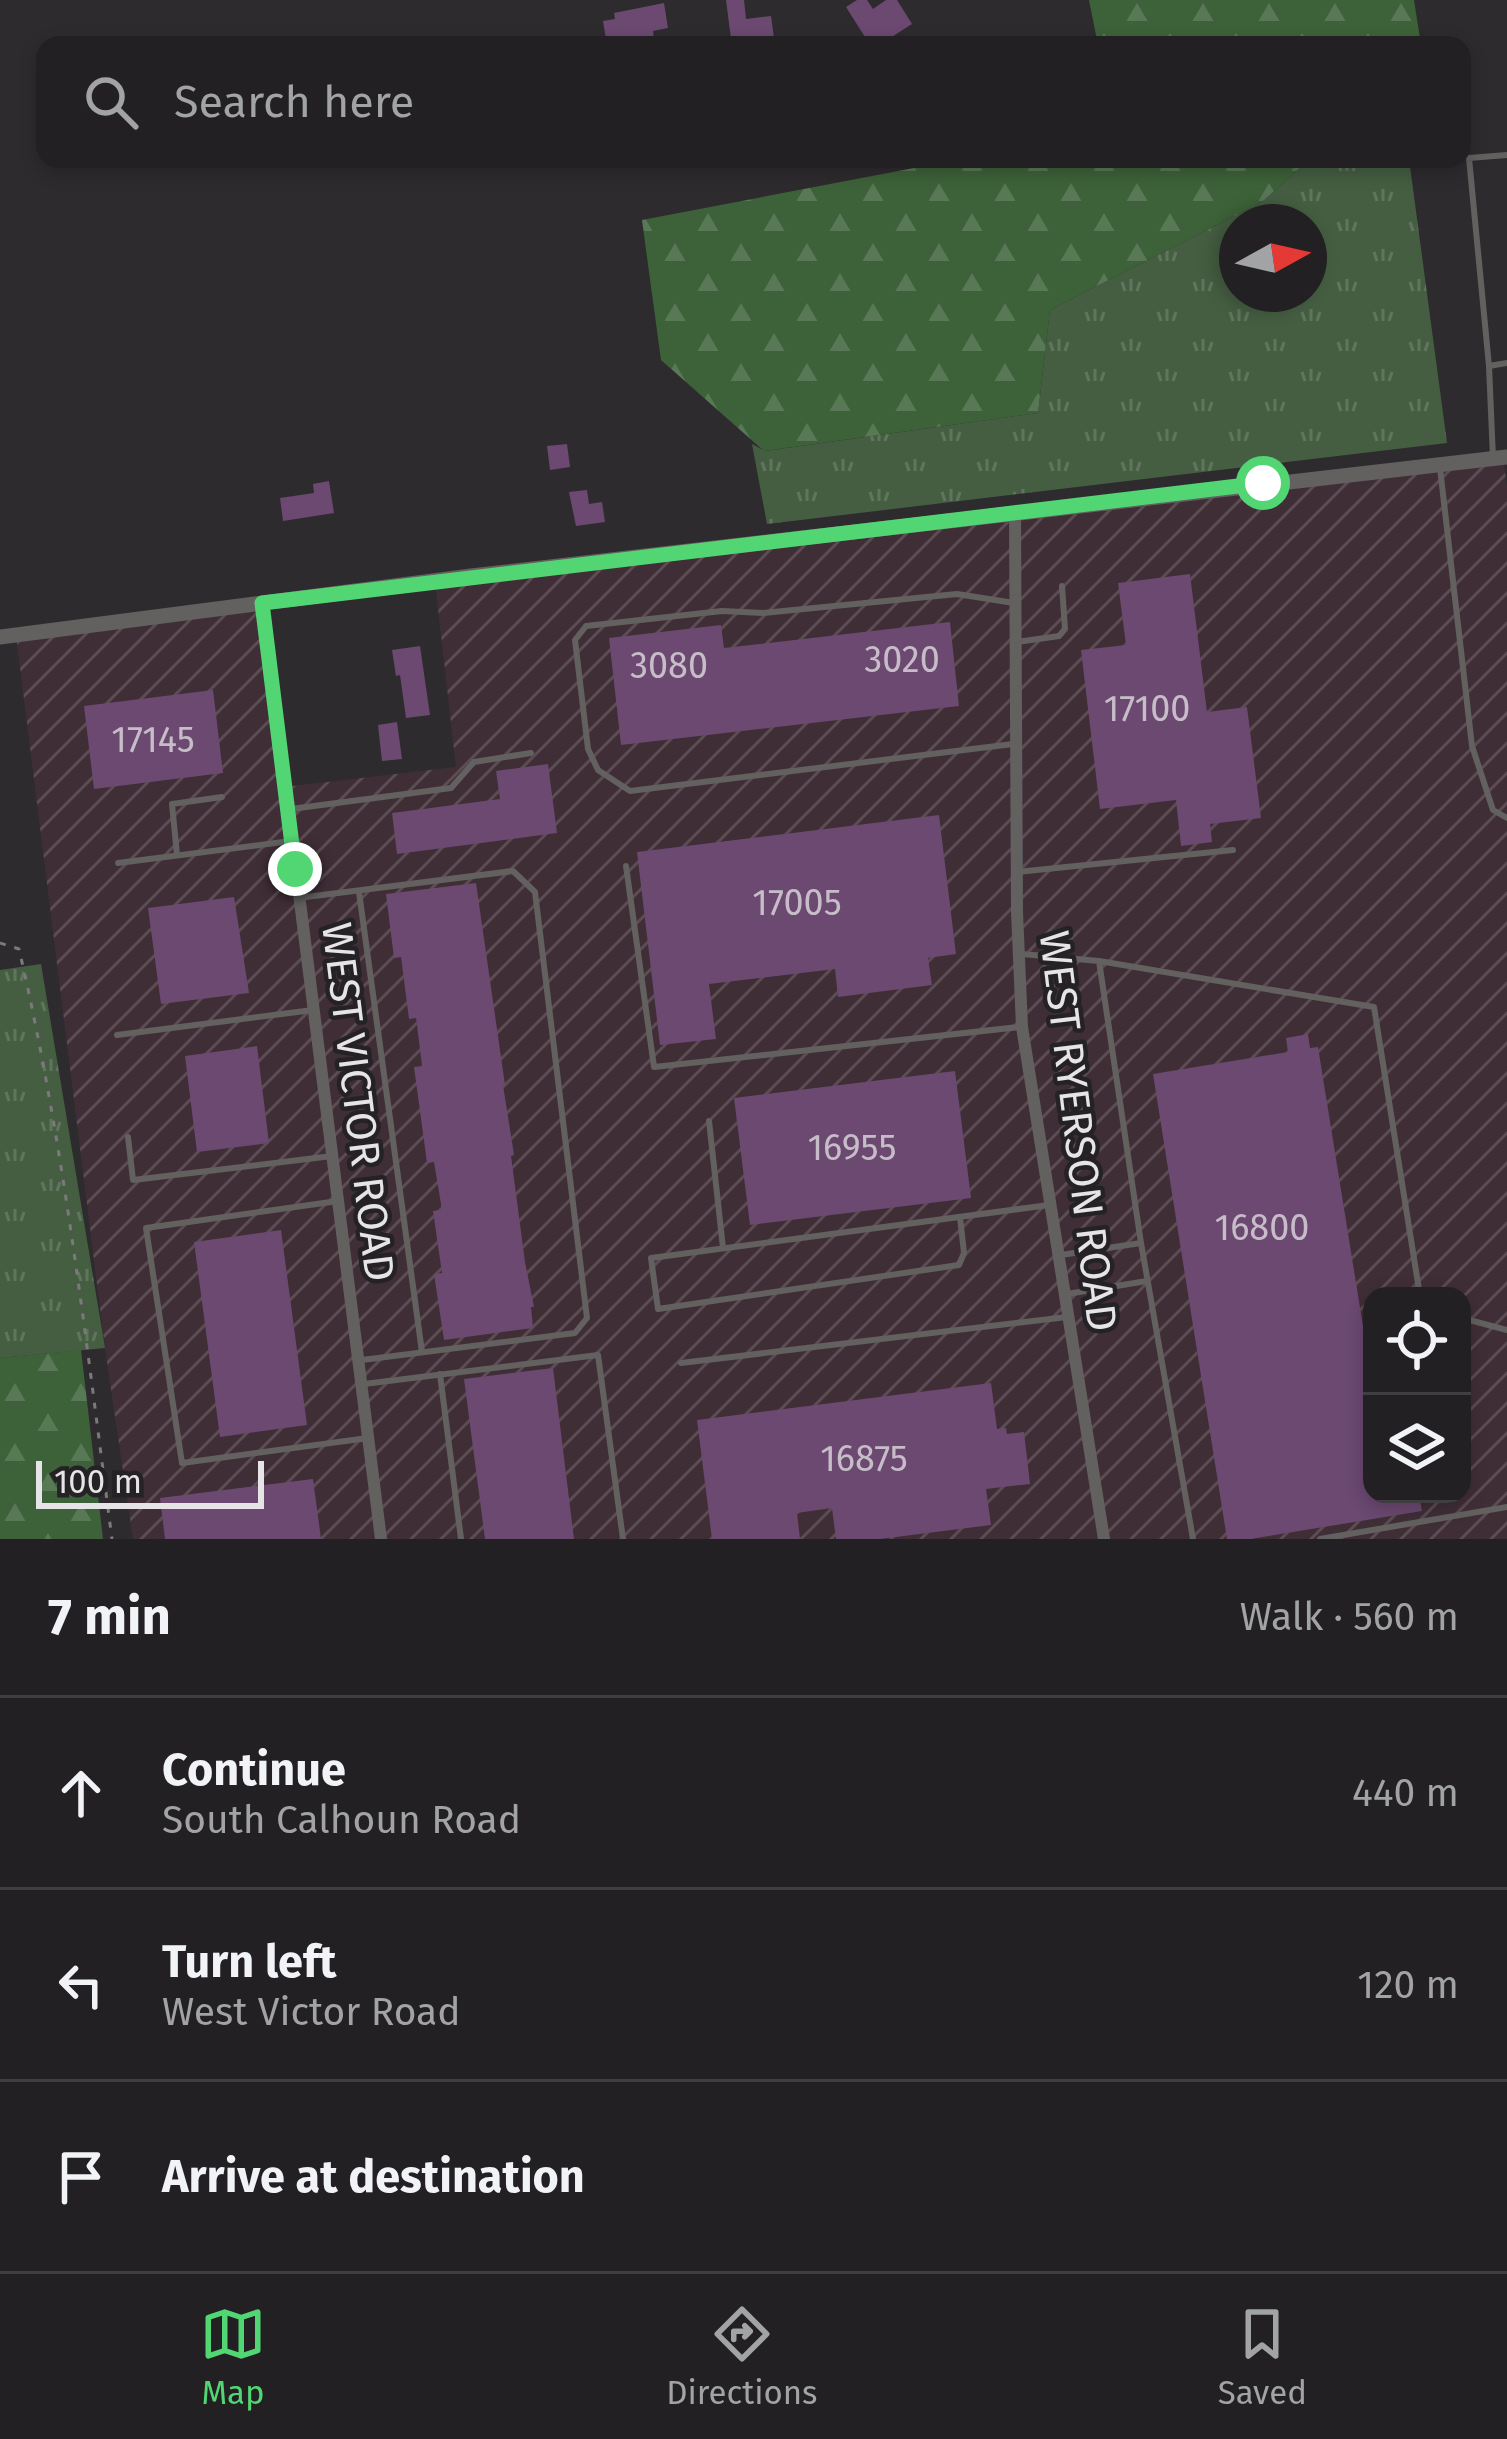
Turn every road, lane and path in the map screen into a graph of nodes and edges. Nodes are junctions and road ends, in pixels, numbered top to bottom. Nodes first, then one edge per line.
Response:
1 (1507, 155) edge
2 (1471, 158) edge
3 (1470, 168) edge
4 (1507, 364) edge
5 (1489, 366) junction
6 (1500, 458) edge
7 (1440, 464) junction
8 (1015, 513) junction
9 (1063, 586) dead end
10 (262, 603) junction
11 (1017, 604) junction
12 (0, 637) edge
13 (1017, 642) junction
14 (1017, 744) junction
15 (531, 753) dead end
16 (222, 797) dead end
17 (287, 810) junction
18 (1507, 818) edge
19 (291, 841) junction
20 (1233, 850) dead end
21 (177, 855) junction
22 (118, 863) dead end
23 (626, 866) dead end
24 (1017, 872) junction
25 (359, 890) junction
26 (298, 898) junction
27 (0, 943) edge
28 (1018, 953) junction
29 (1099, 961) junction
30 (313, 1010) junction
31 (1022, 1027) junction
32 (117, 1035) dead end
33 (709, 1121) dead end
34 (128, 1137) dead end
35 (332, 1156) junction
36 (338, 1201) junction
37 (1049, 1204) junction
38 (960, 1217) junction
39 (1141, 1243) junction
40 (723, 1248) junction
41 (1057, 1256) junction
42 (1147, 1281) junction
43 (1419, 1287) edge
44 (1064, 1295) junction
45 (1067, 1317) junction
46 (1471, 1320) edge
47 (1507, 1330) edge
48 (422, 1352) junction
49 (358, 1360) junction
50 (681, 1363) dead end
51 (440, 1374) junction
52 (361, 1384) junction
53 (368, 1438) junction
54 (1507, 1507) edge
55 (112, 1539) edge
56 (381, 1539) edge
57 (461, 1539) edge
58 (623, 1539) edge
59 (1104, 1539) edge
60 (1193, 1539) edge
61 (1320, 1539) edge

1 - 2 lane
3 - 5 lane
4 - 5 lane
5 - 6 lane
6 - 7 street
7 - 8 street
7 - 18 lane
8 - 10 street
8 - 11 street, WEST RYERSON ROAD
9 - 13 lane
10 - 12 street
10 - 17 street, WEST VICTOR ROAD
11 - 13 street, WEST RYERSON ROAD
11 - 14 lane
13 - 14 street, WEST RYERSON ROAD
14 - 24 street, WEST RYERSON ROAD
15 - 17 lane
16 - 21 lane
17 - 19 street, WEST VICTOR ROAD
19 - 21 lane
19 - 26 street, WEST VICTOR ROAD
20 - 24 lane
21 - 22 lane
23 - 31 lane
24 - 28 street, WEST RYERSON ROAD
25 - 26 lane
25 - 48 lane
25 - 48 lane
26 - 30 street, WEST VICTOR ROAD
27 - 55 path
28 - 29 lane
28 - 31 street, WEST RYERSON ROAD
29 - 39 lane
29 - 43 lane
30 - 32 lane
30 - 35 street, WEST VICTOR ROAD
31 - 37 street, WEST RYERSON ROAD
33 - 40 lane
34 - 35 lane
35 - 36 street, WEST VICTOR ROAD
36 - 49 street, WEST VICTOR ROAD
36 - 53 lane
37 - 38 lane
37 - 41 street, WEST RYERSON ROAD
38 - 40 lane
38 - 40 lane
39 - 41 lane
39 - 42 lane
41 - 44 street, WEST RYERSON ROAD
42 - 44 lane
42 - 60 lane
44 - 45 street, WEST RYERSON ROAD
45 - 50 lane
45 - 59 street, WEST RYERSON ROAD
46 - 47 lane
48 - 49 lane
49 - 52 street, WEST VICTOR ROAD
51 - 52 lane
51 - 57 lane
51 - 58 lane
52 - 53 street, WEST VICTOR ROAD
53 - 56 street, WEST VICTOR ROAD
54 - 61 lane

